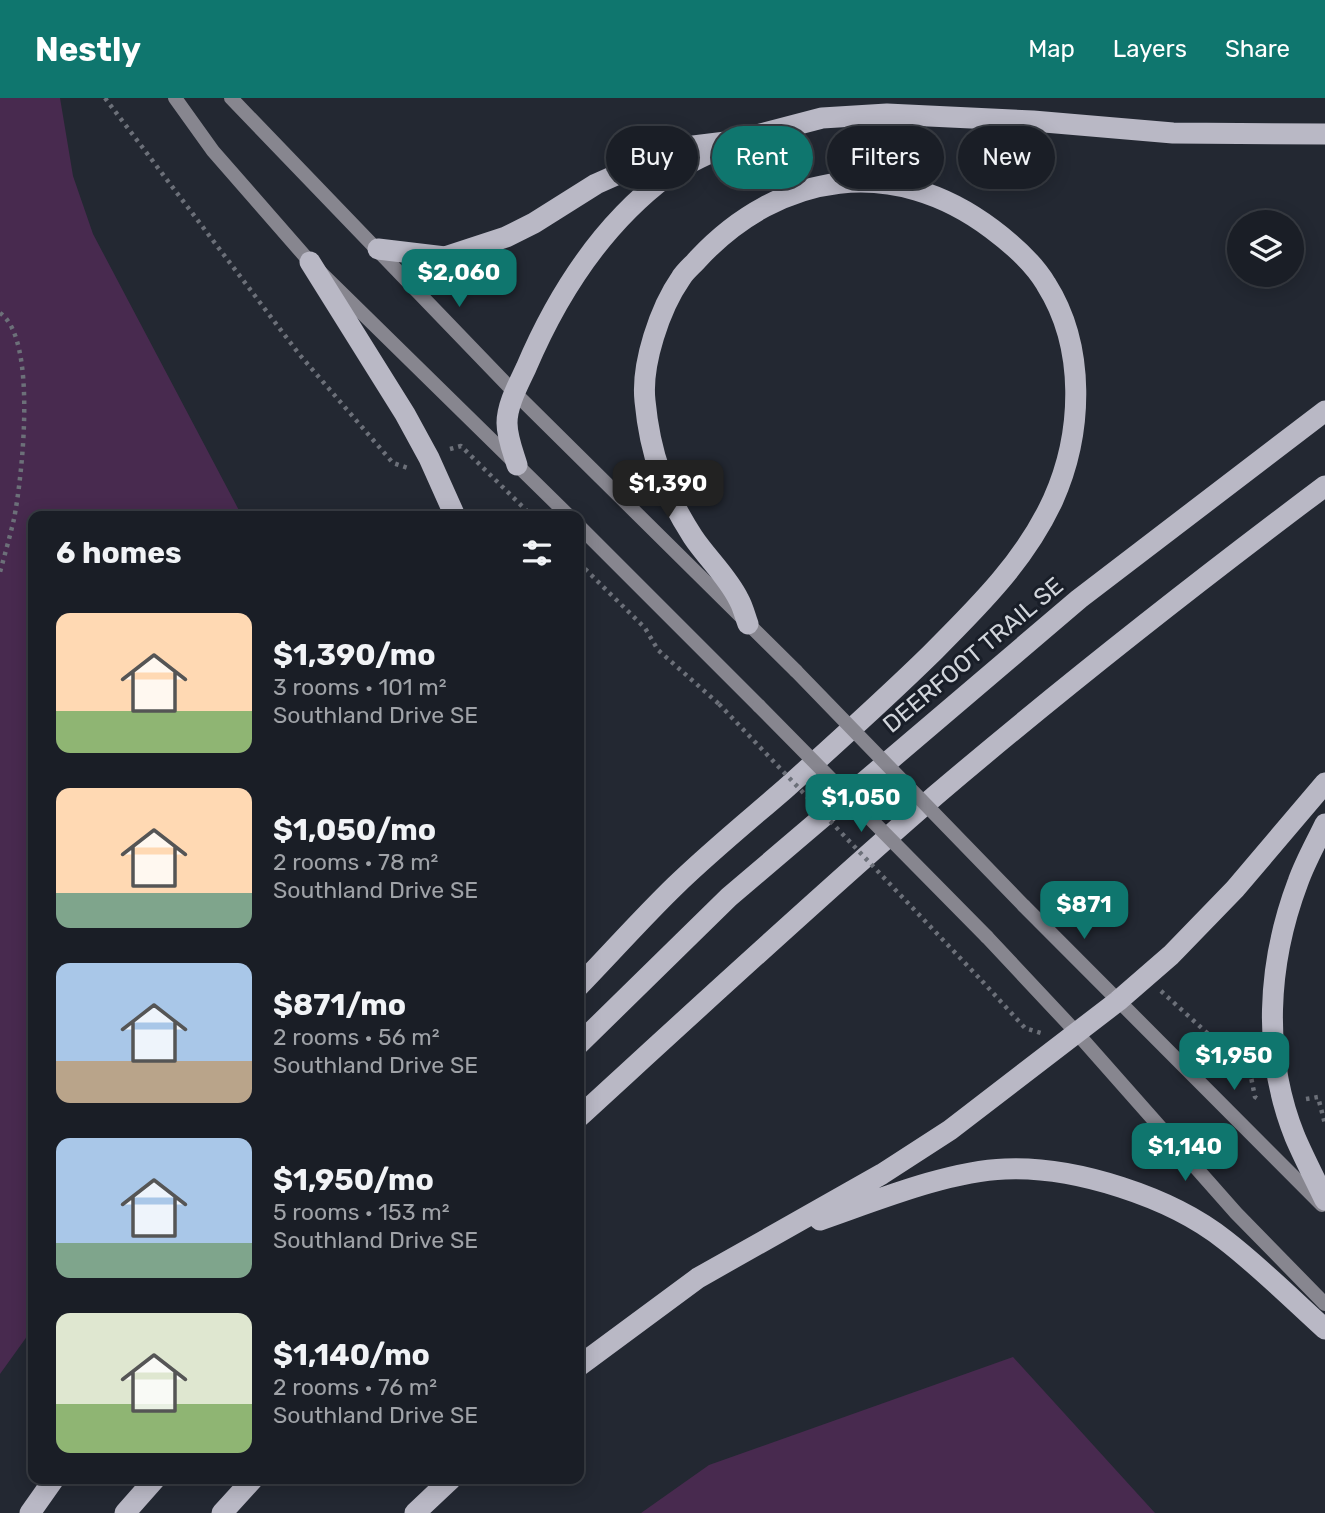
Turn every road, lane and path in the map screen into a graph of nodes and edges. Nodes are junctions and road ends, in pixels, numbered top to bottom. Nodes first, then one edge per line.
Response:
1 (104, 98) edge
2 (175, 98) edge
3 (231, 98) edge
4 (791, 126) edge
5 (1325, 134) edge
6 (712, 144) edge
7 (712, 153) edge
8 (378, 249) junction
9 (310, 262) junction
10 (0, 313) edge
11 (515, 393) junction
12 (1325, 411) edge
13 (445, 450) dead end
14 (517, 465) junction
15 (410, 469) dead end
16 (1325, 486) edge
17 (453, 511) edge
18 (527, 511) edge
19 (564, 511) edge
20 (584, 531) edge
21 (584, 568) edge
22 (0, 572) edge
23 (748, 624) junction
24 (1325, 783) edge
25 (1325, 824) edge
26 (584, 981) edge
27 (1162, 991) dead end
28 (1118, 1001) junction
29 (1076, 1032) junction
30 (1043, 1033) dead end
31 (584, 1039) edge
32 (1300, 1100) dead end
33 (1261, 1101) dead end
34 (584, 1112) edge
35 (1325, 1124) edge
36 (1325, 1200) edge
37 (1325, 1207) edge
38 (775, 1234) junction
39 (1325, 1304) edge
40 (1325, 1329) edge
41 (584, 1362) edge
42 (50, 1484) edge
43 (151, 1484) edge
44 (248, 1484) edge
45 (446, 1484) edge
46 (30, 1513) edge
47 (125, 1513) edge
48 (222, 1513) edge
49 (415, 1513) edge

1 - 15 path
2 - 9 main road
3 - 8 main road
4 - 5 highway
6 - 8 highway
7 - 11 highway
8 - 11 main road
9 - 14 main road
9 - 17 highway
10 - 22 path
11 - 14 highway
11 - 23 main road
12 - 31 highway, DEERFOOT TRAIL SE
13 - 18 path
14 - 19 main road
16 - 34 highway
20 - 29 main road, bridge
21 - 30 path, bridge
23 - 26 highway
23 - 28 main road, bridge
24 - 28 highway
25 - 36 highway
27 - 33 path
28 - 29 highway
28 - 37 main road
29 - 38 highway
29 - 39 main road
32 - 35 path
38 - 40 highway
38 - 41 highway
42 - 46 highway
43 - 47 highway
44 - 48 highway
45 - 49 highway

